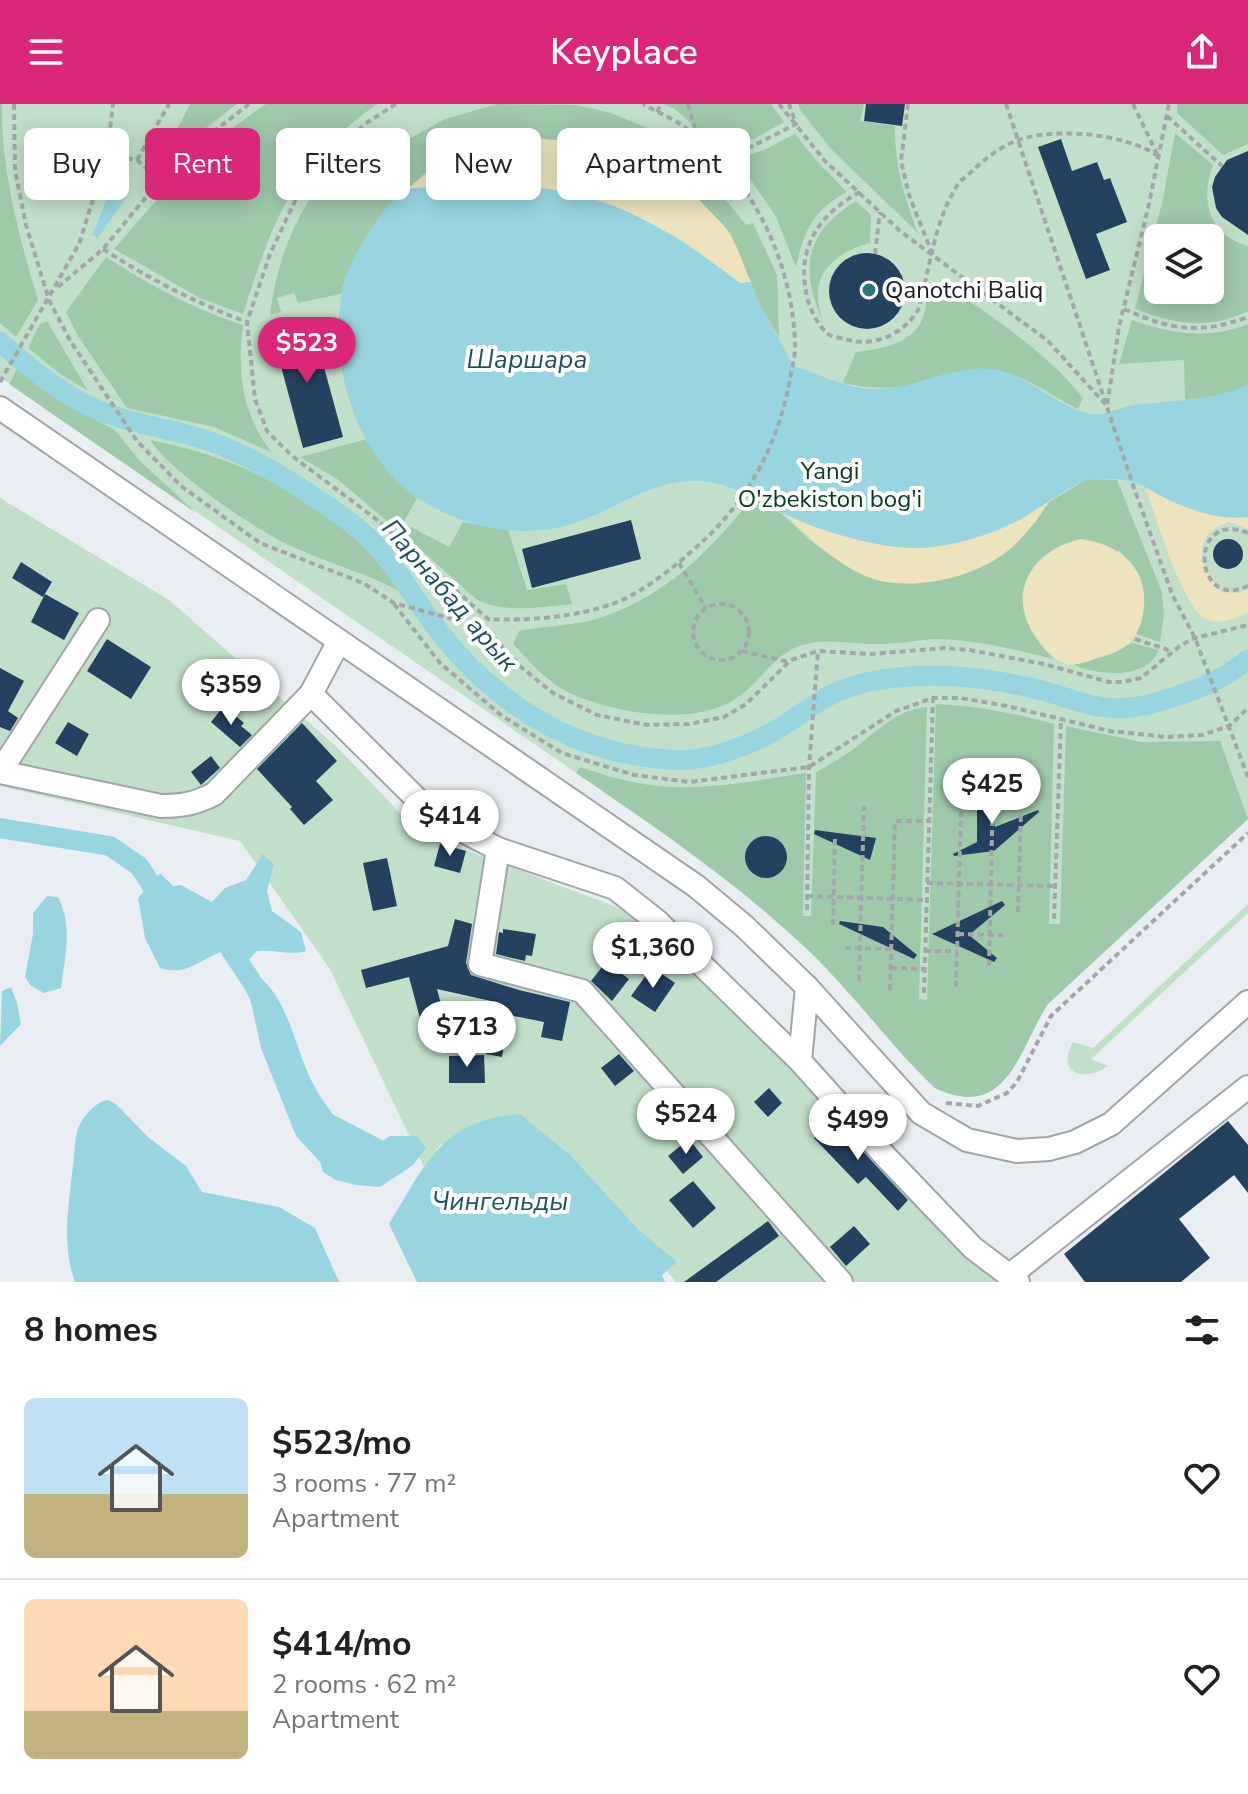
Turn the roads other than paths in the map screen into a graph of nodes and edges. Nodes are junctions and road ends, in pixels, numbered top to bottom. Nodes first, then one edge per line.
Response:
1 (0, 408) edge
2 (98, 620) dead end
3 (339, 641) junction
4 (311, 694) junction
5 (0, 772) edge
6 (498, 849) junction
7 (807, 987) junction
8 (1248, 1002) edge
9 (800, 1061) junction
10 (1248, 1087) edge
11 (1013, 1279) edge
12 (841, 1282) edge

1 - 3 street
2 - 5 street
3 - 4 street
3 - 7 street
4 - 5 street
4 - 6 street
6 - 9 street
6 - 12 street
7 - 8 street
7 - 9 street
9 - 11 street
10 - 11 street

